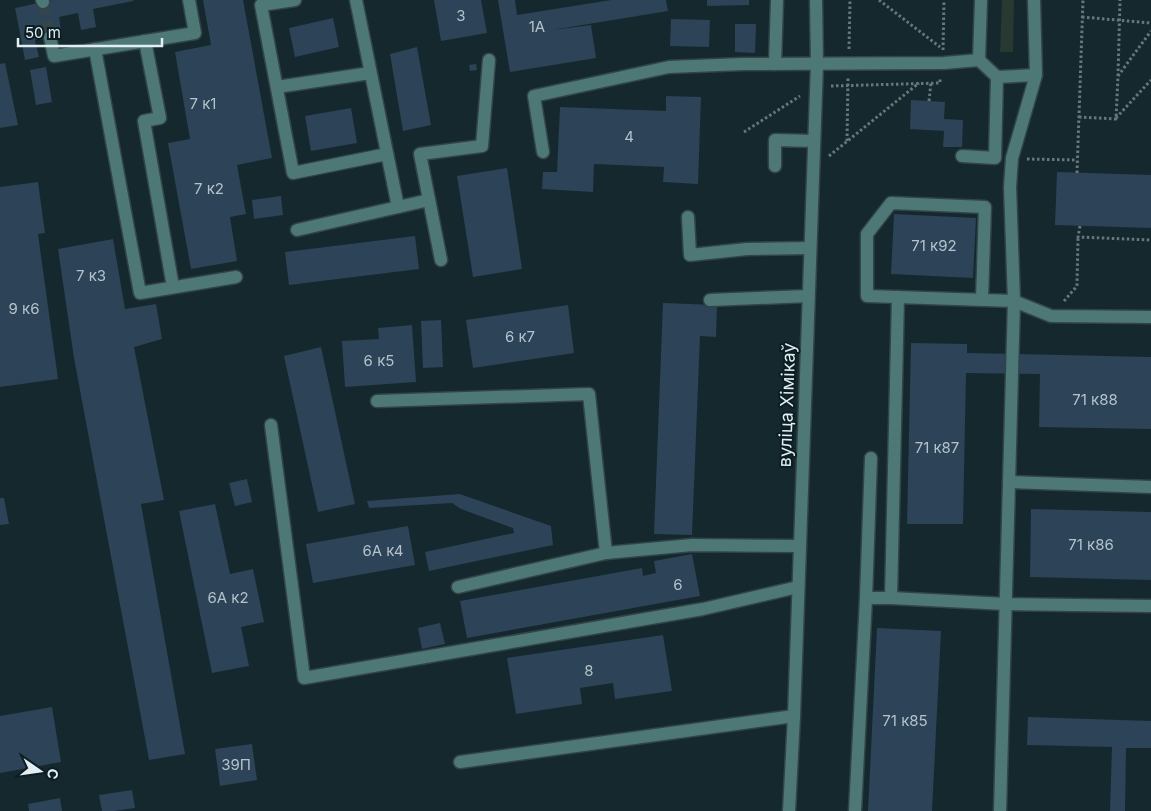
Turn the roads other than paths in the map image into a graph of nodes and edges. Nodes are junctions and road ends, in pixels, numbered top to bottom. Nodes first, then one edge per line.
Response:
1 (189, 0) edge
2 (295, 0) edge
3 (356, 0) edge
4 (777, 0) edge
5 (816, 0) edge
6 (981, 0) edge
7 (1034, 0) edge
8 (50, 37) tunnel mouth
9 (145, 41) junction
10 (95, 49) junction
11 (489, 60) dead end
12 (979, 60) junction
13 (774, 64) junction
14 (816, 64) junction
15 (370, 73) junction
16 (1036, 76) junction
17 (997, 77) junction
18 (277, 87) junction
19 (814, 140) junction
20 (543, 152) dead end
21 (387, 154) junction
22 (962, 156) dead end
23 (775, 166) dead end
24 (429, 200) junction
25 (398, 208) junction
26 (688, 217) dead end
27 (297, 230) dead end
28 (810, 248) junction
29 (441, 260) dead end
30 (236, 277) dead end
31 (173, 287) junction
32 (808, 296) junction
33 (898, 297) junction
34 (710, 300) dead end
35 (982, 300) junction
36 (1014, 300) junction
37 (1151, 317) edge
38 (377, 401) dead end
39 (271, 425) dead end
40 (870, 458) dead end
41 (1009, 482) junction
42 (1151, 487) edge
43 (800, 546) junction
44 (606, 553) junction
45 (458, 587) dead end
46 (798, 587) junction
47 (866, 598) junction
48 (891, 598) junction
49 (1006, 604) junction
50 (1151, 606) edge
51 (794, 716) junction
52 (460, 762) dead end
53 (788, 811) edge
54 (854, 811) edge
55 (1000, 811) edge

1 - 9 street
2 - 18 street
3 - 15 street
4 - 13 street
5 - 14 street, вуліца Хімікаў
6 - 12 street
7 - 16 street
8 - 10 street
9 - 10 street
9 - 31 street
10 - 31 street
11 - 24 street
12 - 14 street
12 - 17 street
13 - 14 street
13 - 20 street
14 - 19 street, вуліца Хімікаў
15 - 18 street
15 - 21 street
16 - 17 street
16 - 36 street
17 - 22 street
18 - 21 street
19 - 23 street
19 - 28 street, вуліца Хімікаў
21 - 25 street
24 - 25 street
24 - 29 street
25 - 27 street
26 - 28 street
28 - 32 street, вуліца Хімікаў
30 - 31 street
32 - 34 street
32 - 43 street, вуліца Хімікаў
33 - 35 street
33 - 35 street
33 - 48 street
35 - 36 street
36 - 37 street
36 - 41 street
38 - 44 street
39 - 46 street
40 - 47 street
41 - 42 street
41 - 49 street
43 - 44 street
43 - 46 street, вуліца Хімікаў
44 - 45 street
46 - 51 street, вуліца Хімікаў
47 - 48 street
47 - 54 street
48 - 49 street
49 - 50 street
49 - 55 street
51 - 52 street
51 - 53 street, вуліца Хімікаў

